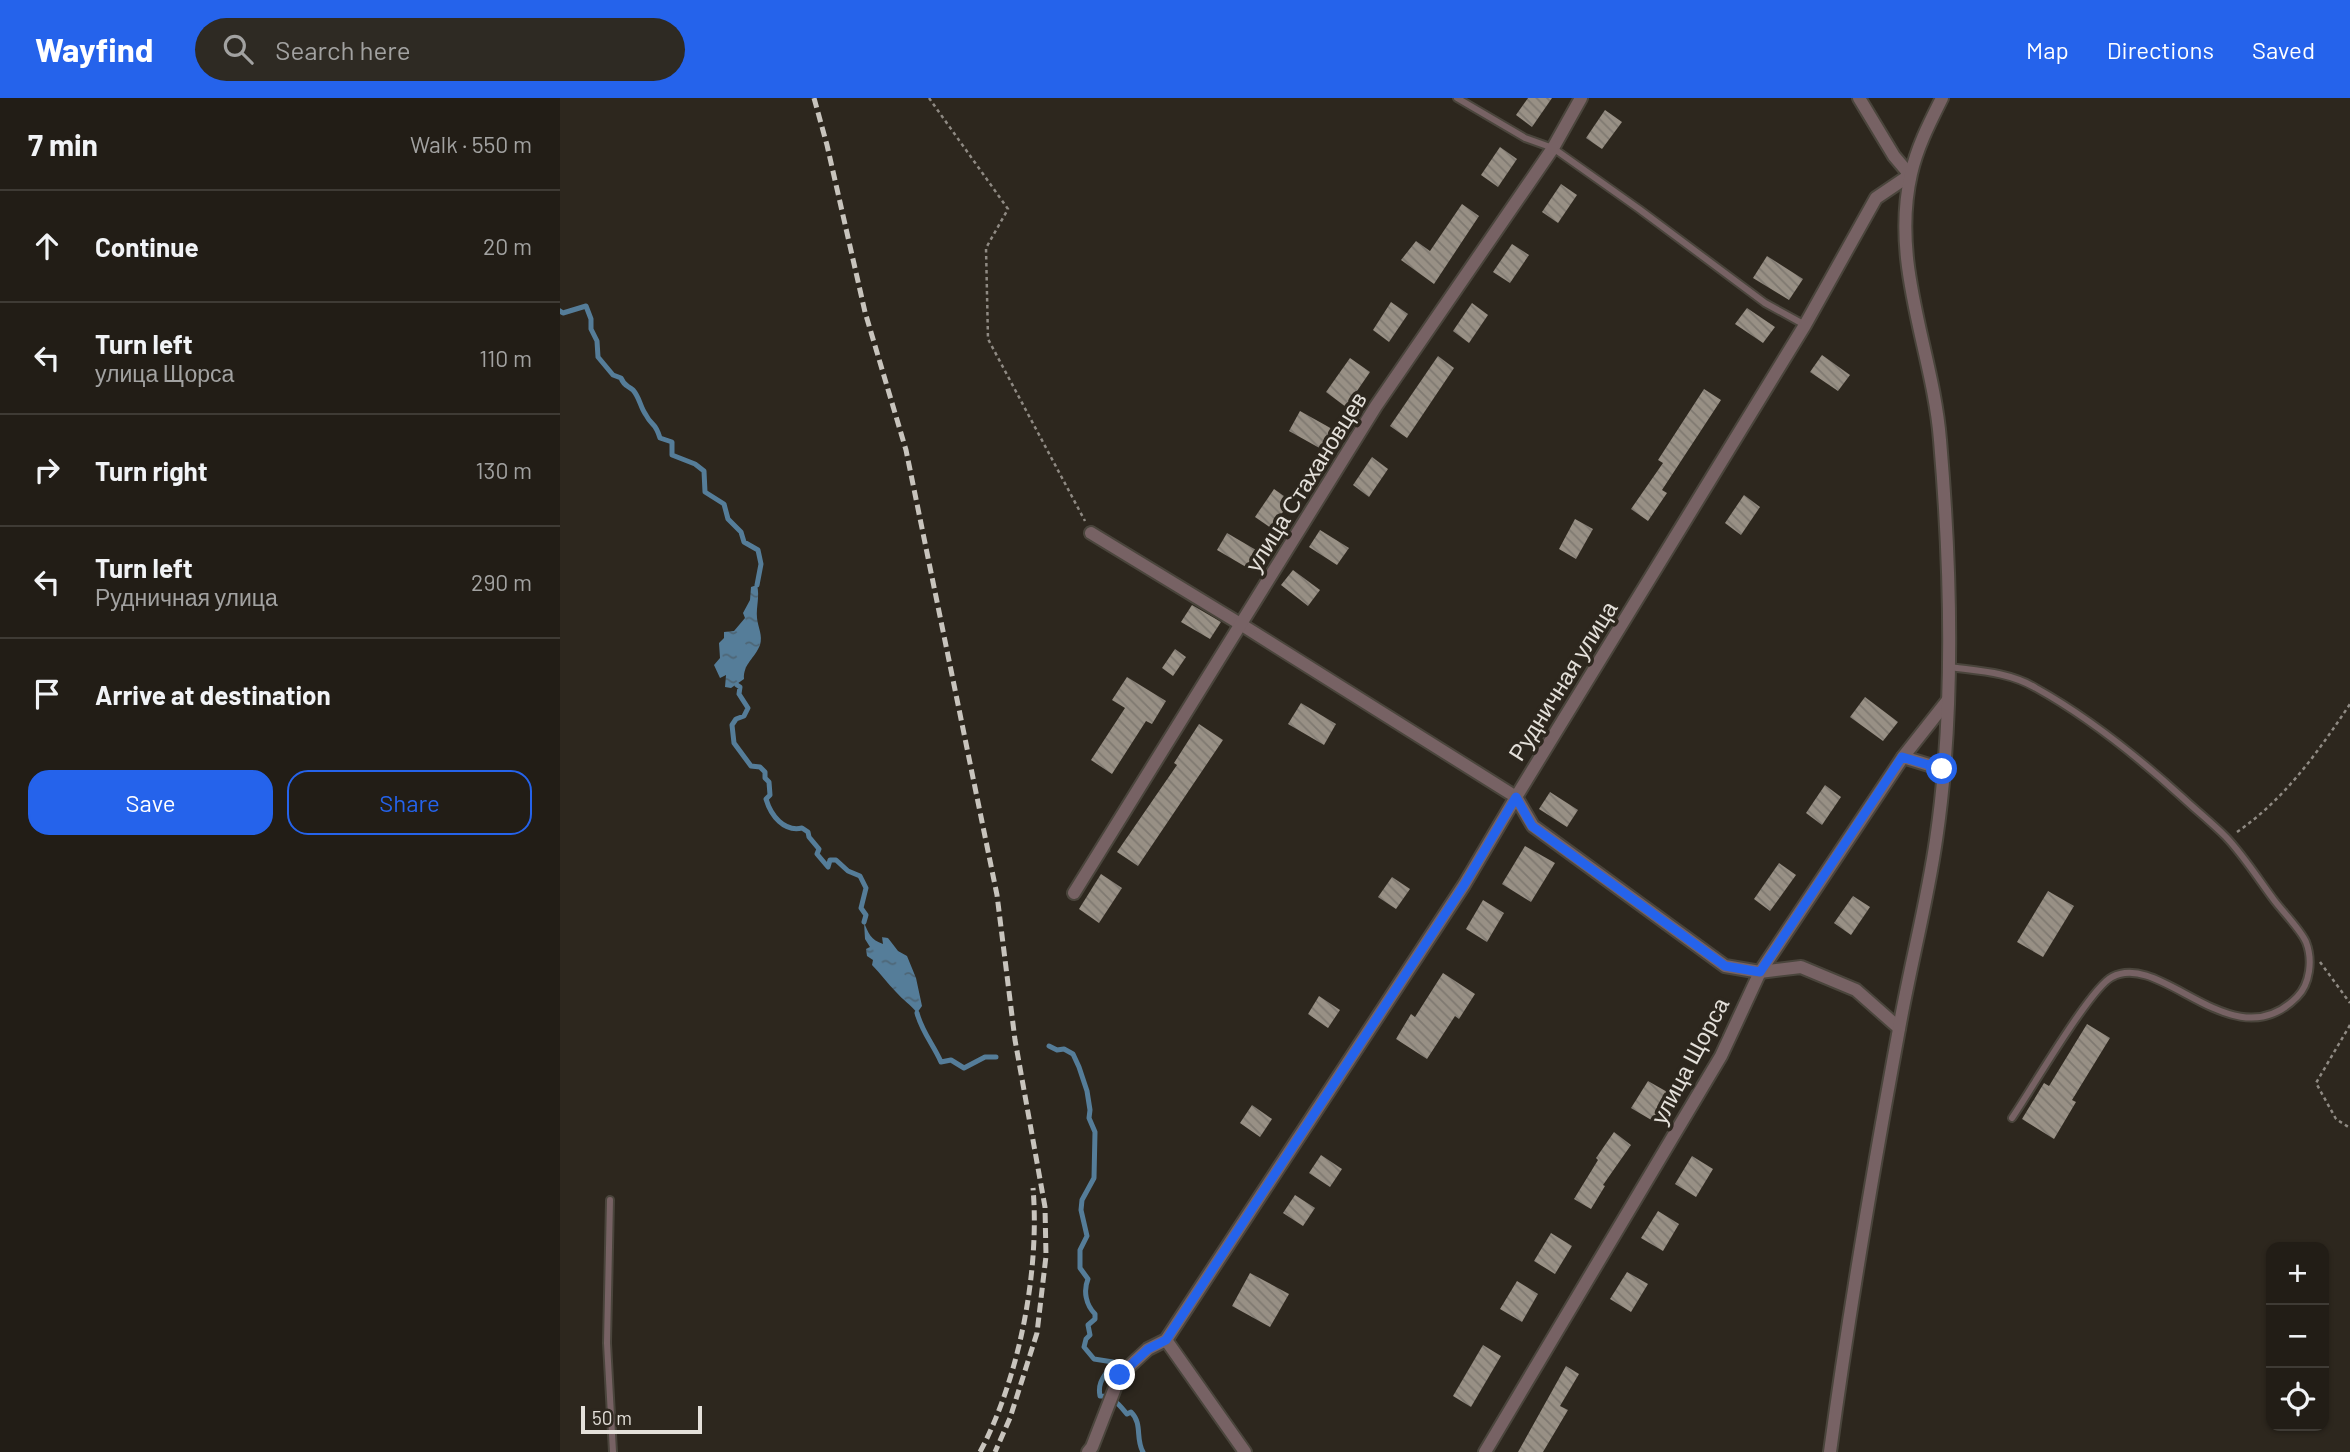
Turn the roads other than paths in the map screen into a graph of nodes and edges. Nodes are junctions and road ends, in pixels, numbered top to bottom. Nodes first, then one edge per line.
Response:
1 (1457, 98) edge
2 (1581, 98) edge
3 (1859, 98) edge
4 (1942, 98) edge
5 (1866, 103) edge
6 (1553, 148) junction
7 (1910, 175) junction
8 (1805, 325) junction
9 (1091, 533) road end
10 (1242, 625) junction
11 (1949, 667) junction
12 (1948, 700) junction
13 (1902, 757) junction
14 (1942, 769) junction
15 (1516, 797) junction
16 (1074, 893) dead end
17 (1760, 972) junction
18 (1899, 1028) junction
19 (2012, 1118) dead end
20 (610, 1200) dead end
21 (1166, 1340) junction
22 (613, 1452) edge
23 (1088, 1452) edge
24 (1245, 1452) edge
25 (1485, 1452) edge
26 (1830, 1452) edge

1 - 6 lane
2 - 6 street, улица Стахановцев
3 - 5 street
4 - 7 street
5 - 7 street
6 - 8 lane
6 - 10 street, улица Стахановцев
7 - 8 street, Рудничная улица
7 - 11 street
8 - 15 street, Рудничная улица
9 - 10 street
10 - 15 street
10 - 16 street, улица Стахановцев
11 - 12 street
11 - 19 lane
12 - 13 street, улица Щорса
12 - 14 street
13 - 14 street
13 - 17 street, улица Щорса
14 - 18 street
15 - 17 street
15 - 21 street, Рудничная улица
17 - 18 street
17 - 25 street, улица Щорса
18 - 26 street
20 - 22 lane
21 - 23 street, Рудничная улица
21 - 24 street

